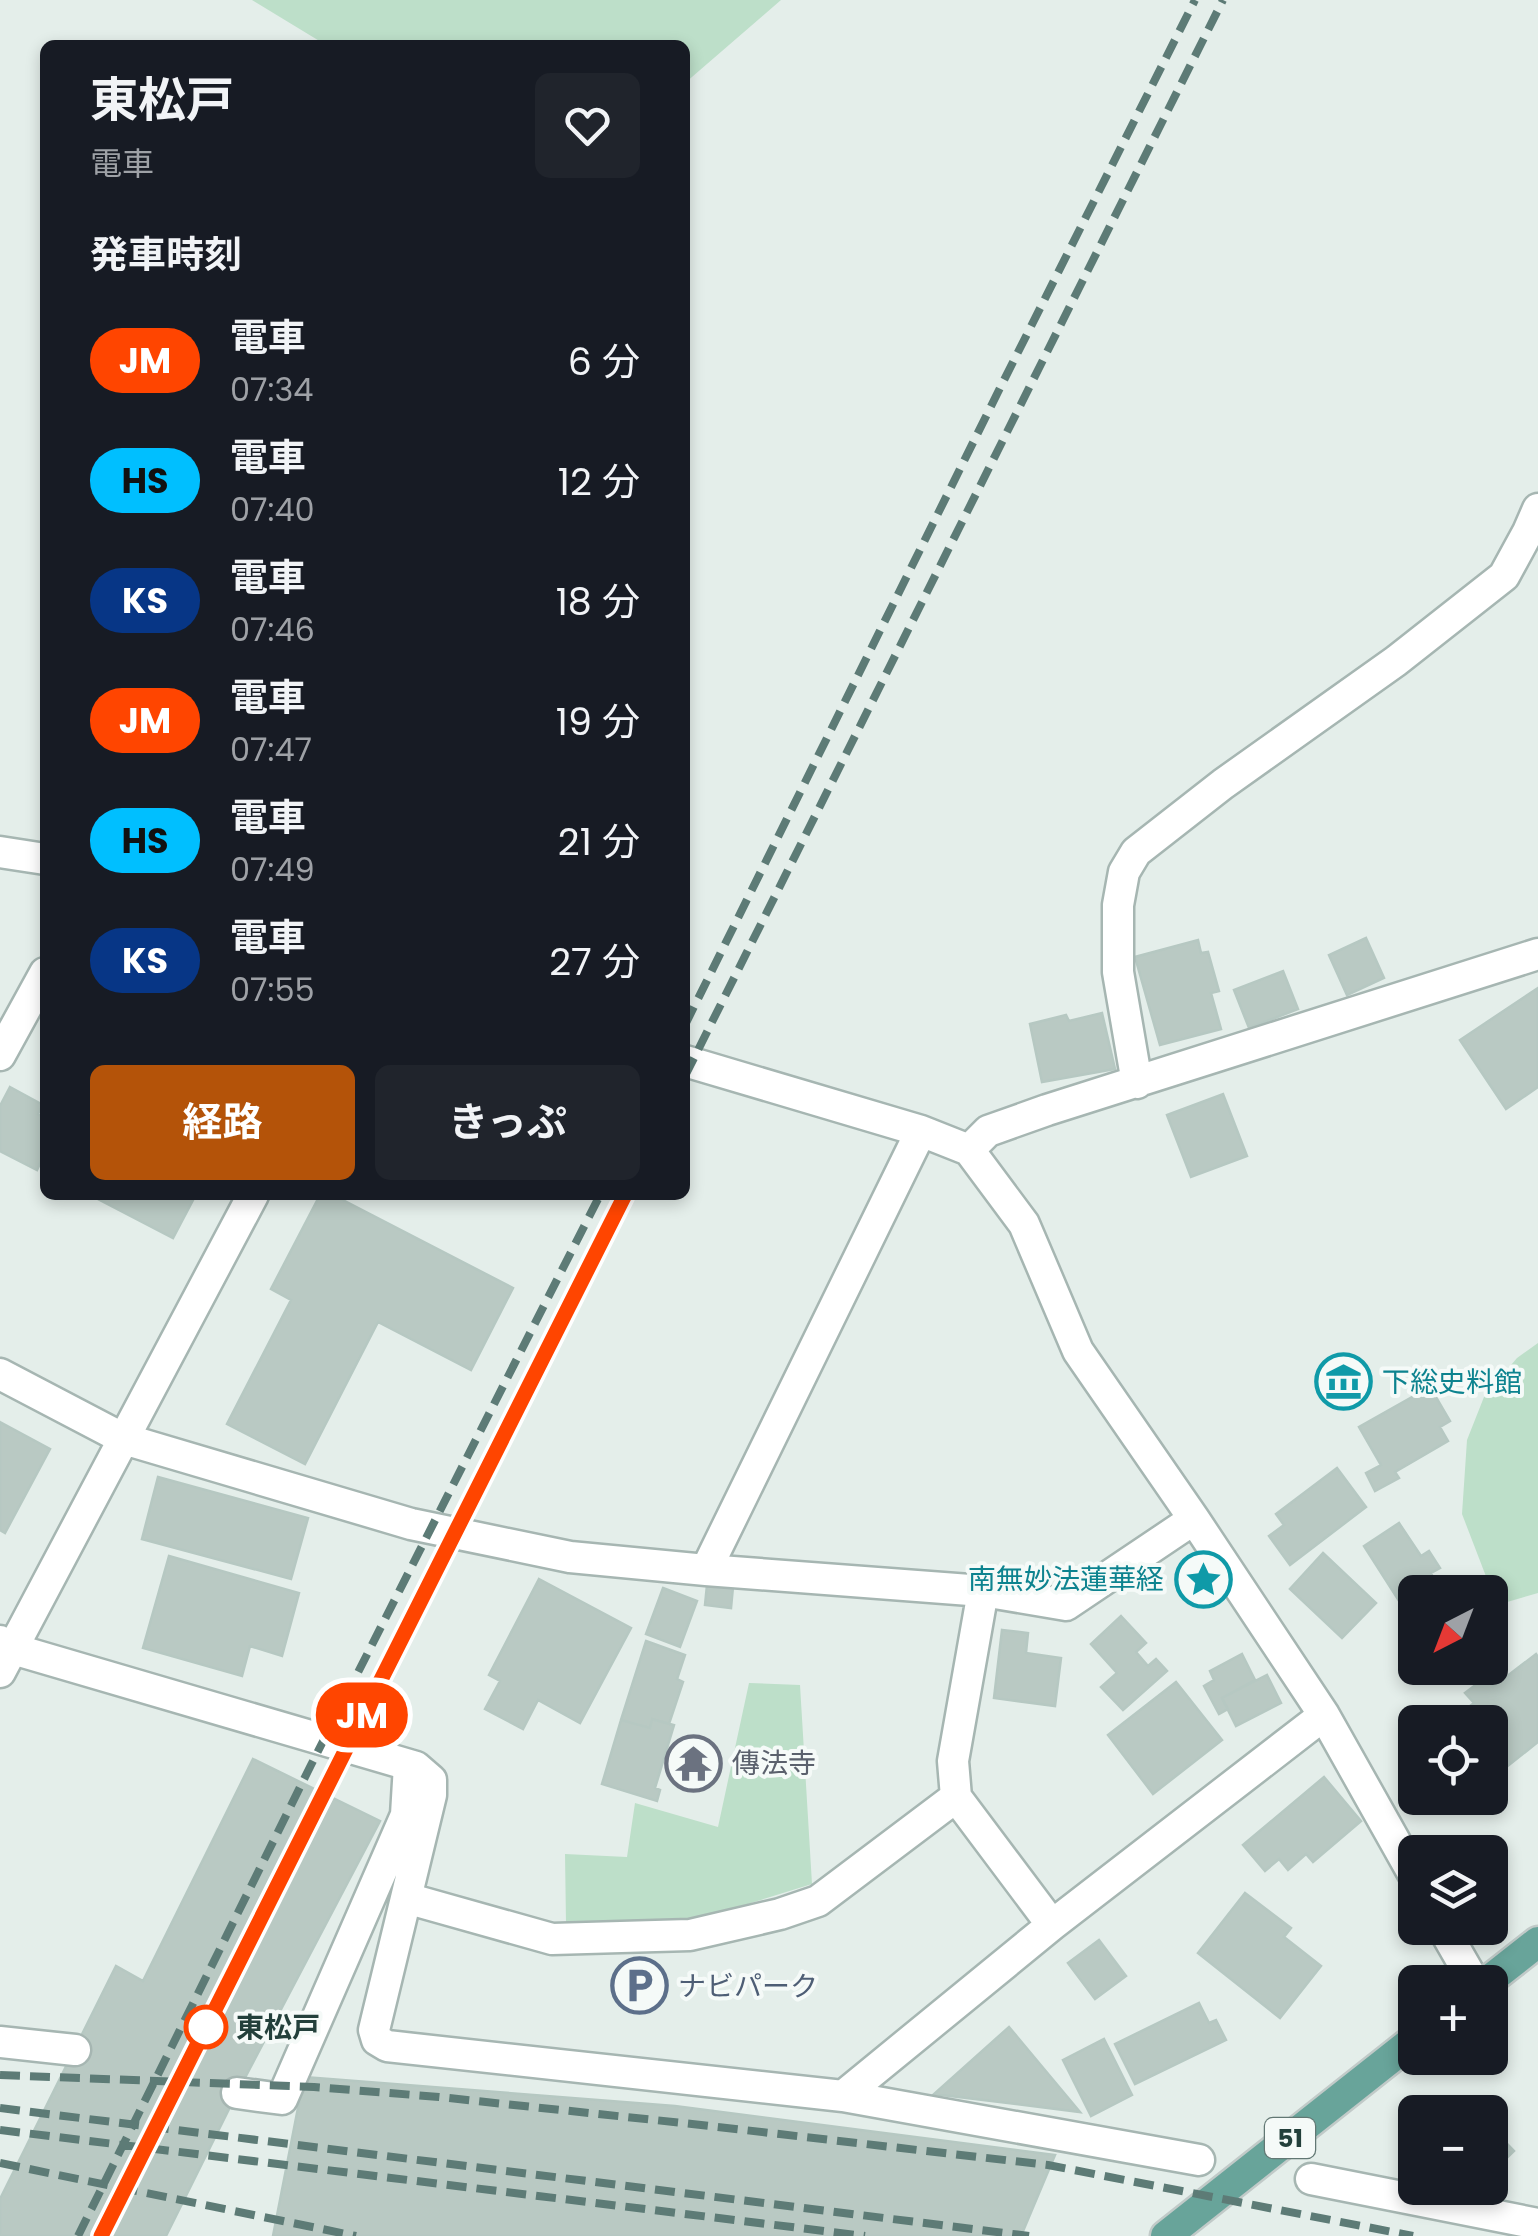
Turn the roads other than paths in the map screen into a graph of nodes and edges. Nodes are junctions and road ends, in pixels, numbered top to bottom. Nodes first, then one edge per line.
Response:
1 (1538, 509) edge
2 (0, 852) edge
3 (40, 858) edge
4 (1538, 954) edge
5 (40, 982) edge
6 (0, 1055) edge
7 (690, 1062) edge
8 (1138, 1083) junction
9 (921, 1131) junction
10 (969, 1150) junction
11 (250, 1200) edge
12 (0, 1374) edge
13 (124, 1439) junction
14 (1194, 1519) junction
15 (706, 1570) junction
16 (983, 1591) junction
17 (4, 1654) edge
18 (1324, 1715) junction
19 (409, 1766) junction
20 (956, 1796) junction
21 (1398, 1847) edge
22 (406, 1898) junction
23 (1052, 1925) junction
24 (1538, 1942) edge
25 (1508, 1966) edge
26 (0, 2042) edge
27 (74, 2050) dead end
28 (1398, 2052) edge
29 (237, 2093) dead end
30 (843, 2096) junction
31 (1199, 2160) dead end
32 (1311, 2178) dead end
33 (1538, 2224) edge
34 (1166, 2236) edge

1 - 8 street
2 - 3 street
4 - 8 street
5 - 6 street
7 - 9 street
8 - 10 street
9 - 10 street
9 - 15 street
10 - 14 street
11 - 13 street
12 - 13 street
13 - 15 street
13 - 17 street
14 - 16 street
14 - 18 street
15 - 16 street
16 - 20 street
17 - 19 street
18 - 21 street
18 - 23 street
19 - 22 street
19 - 29 street
20 - 22 street
20 - 23 street
22 - 30 street
23 - 30 street
24 - 25 main road
26 - 27 street
28 - 34 main road, 51
30 - 31 street
32 - 33 street

